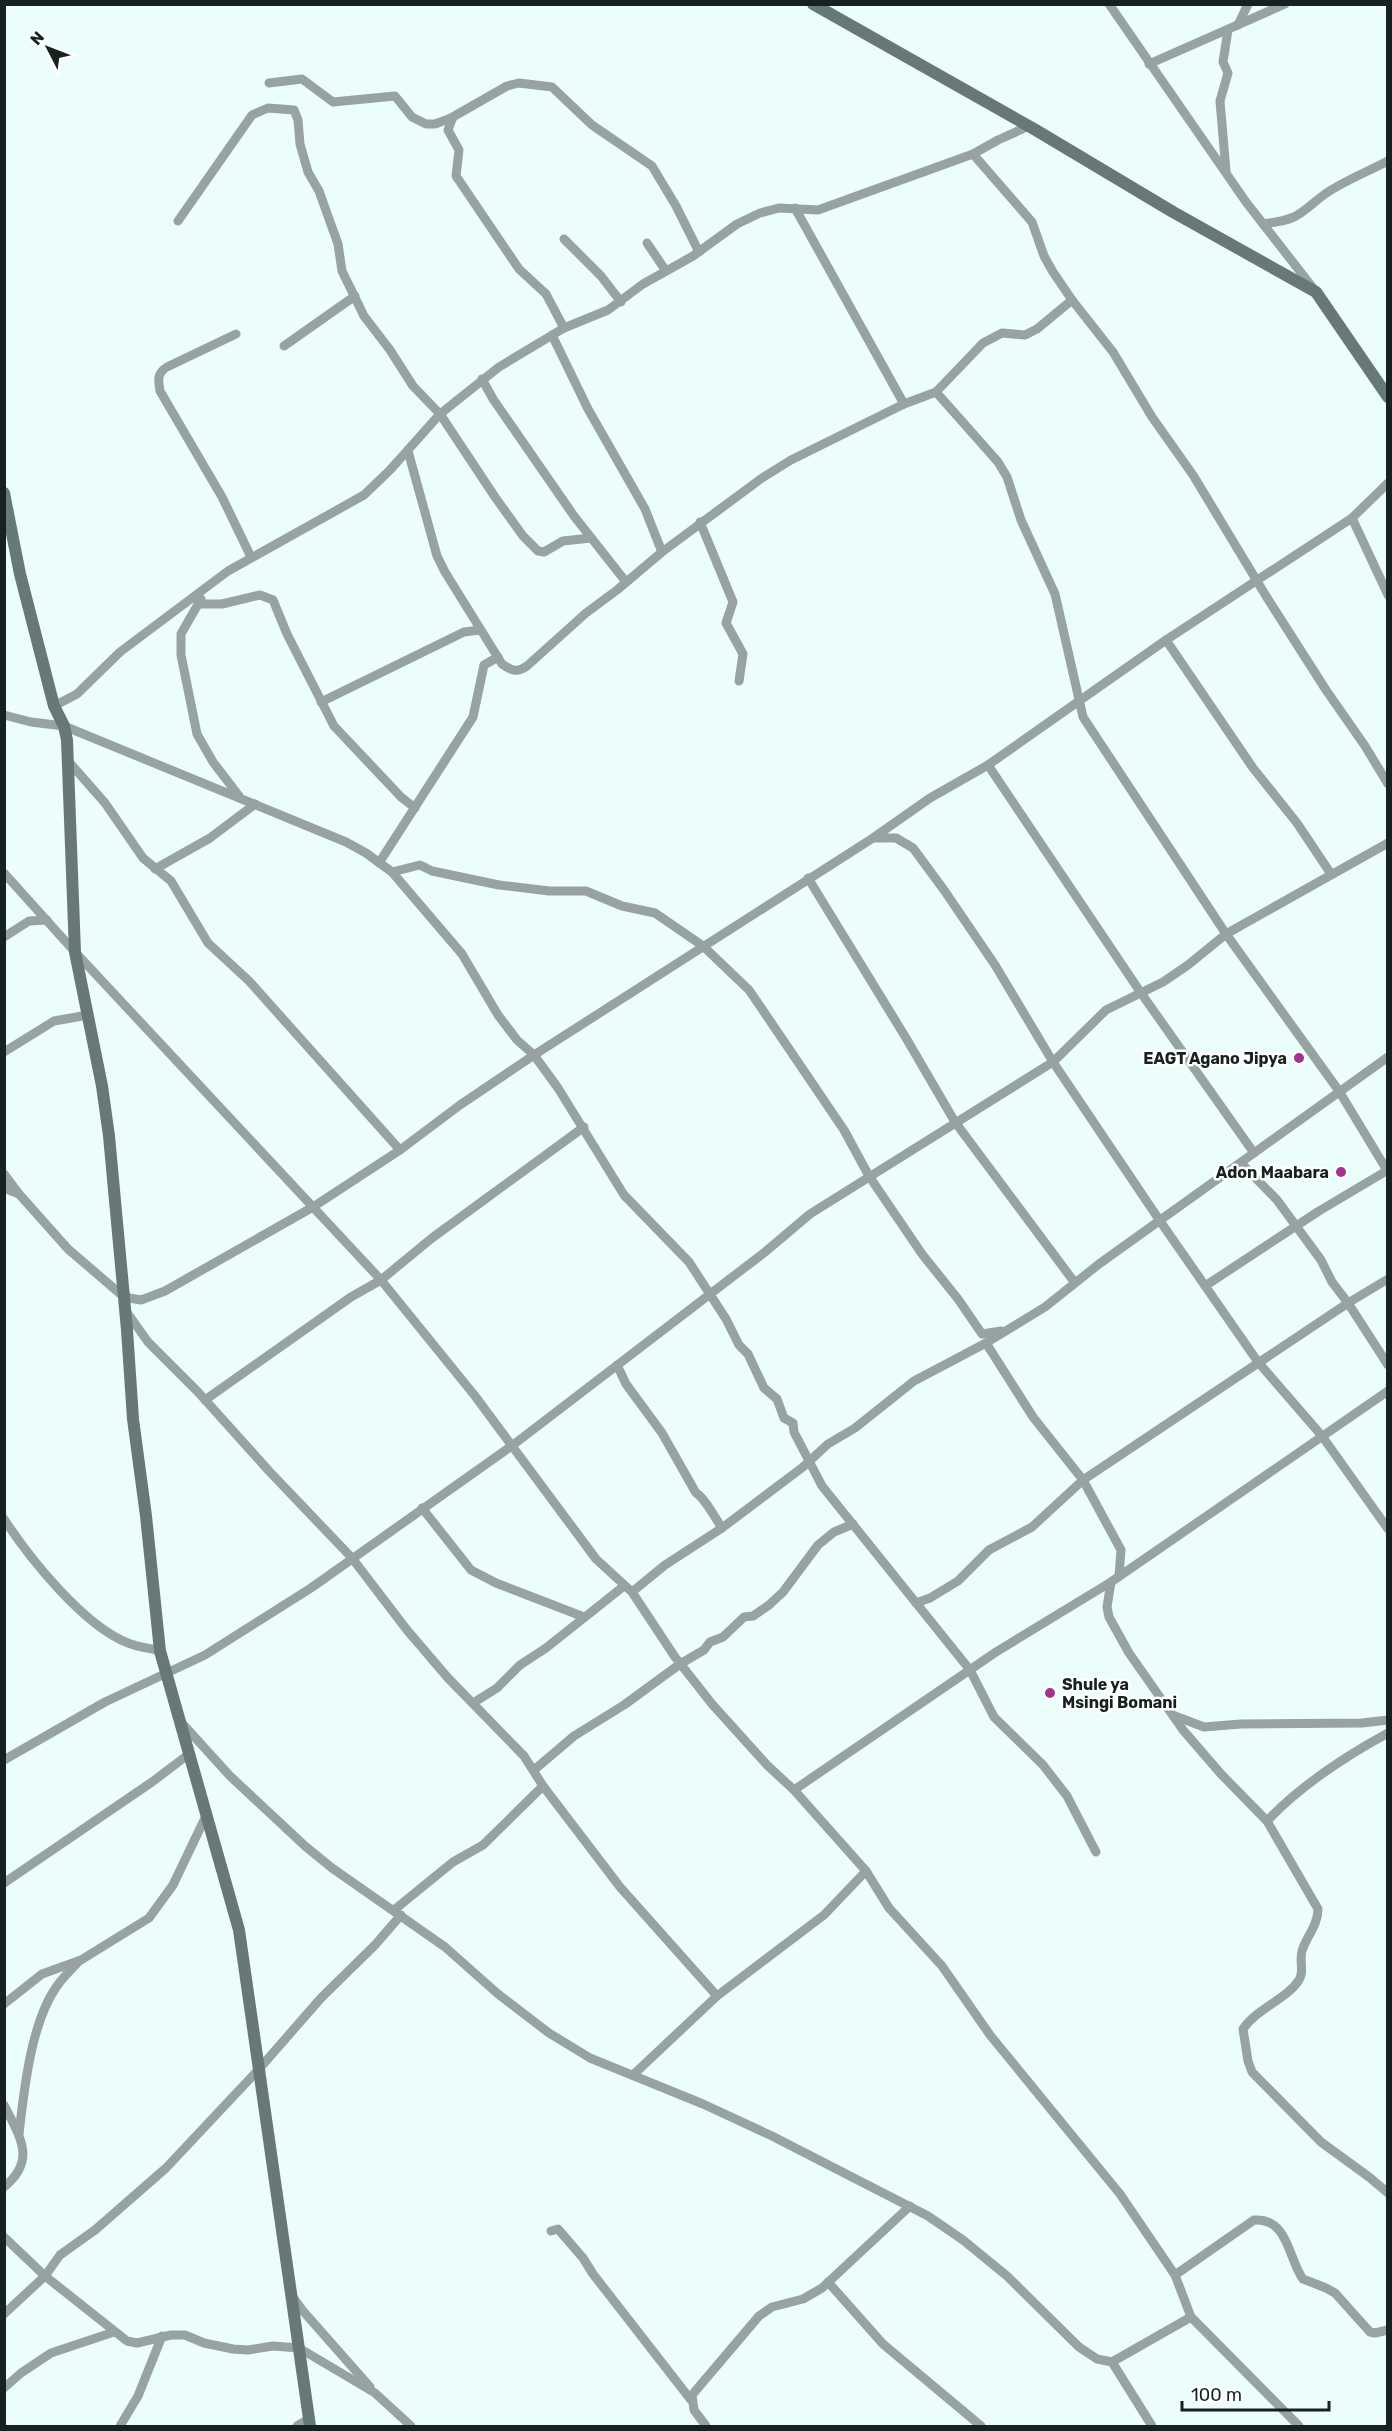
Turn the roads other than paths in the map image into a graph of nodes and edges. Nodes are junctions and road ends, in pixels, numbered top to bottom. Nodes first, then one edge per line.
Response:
1 (813, 4) edge
2 (1109, 4) edge
3 (1248, 4) edge
4 (1285, 4) edge
5 (1238, 25) junction
6 (1228, 30) junction
7 (1149, 64) junction
8 (268, 83) dead end
9 (453, 117) junction
10 (1029, 126) junction
11 (973, 154) junction
12 (1388, 160) edge
13 (1226, 174) junction
14 (795, 208) junction
15 (178, 221) dead end
16 (1263, 224) junction
17 (564, 239) dead end
18 (646, 243) dead end
19 (699, 252) junction
20 (666, 271) junction
21 (1316, 292) junction
22 (355, 296) junction
23 (1072, 300) junction
24 (621, 302) junction
25 (564, 328) junction
26 (236, 334) dead end
27 (552, 335) junction
28 (284, 346) dead end
29 (482, 380) junction
30 (936, 392) junction
31 (1388, 397) edge
32 (904, 404) junction
33 (440, 414) junction
34 (408, 451) junction
35 (1388, 483) edge
36 (4, 493) edge
37 (1352, 518) junction
38 (700, 522) junction
39 (591, 538) junction
40 (662, 552) junction
41 (251, 557) junction
42 (1258, 579) junction
43 (626, 582) junction
44 (208, 586) junction
45 (1388, 595) edge
46 (198, 604) junction
47 (480, 630) junction
48 (1166, 640) junction
49 (498, 657) junction
50 (739, 681) dead end
51 (1080, 701) junction
52 (321, 702) junction
53 (54, 706) junction
54 (4, 715) edge
55 (64, 726) junction
56 (69, 762) junction
57 (987, 765) junction
58 (1388, 784) edge
59 (240, 798) junction
60 (255, 804) junction
61 (415, 808) junction
62 (873, 838) junction
63 (1388, 843) edge
64 (379, 862) junction
65 (155, 869) junction
66 (392, 872) junction
67 (4, 873) edge
68 (1331, 874) junction
69 (808, 878) junction
70 (47, 920) junction
71 (1226, 934) junction
72 (4, 937) edge
73 (703, 946) junction
74 (75, 952) junction
75 (1141, 993) junction
76 (88, 1015) junction
77 (4, 1052) edge
78 (534, 1055) junction
79 (1388, 1057) edge
80 (1053, 1062) junction
81 (1339, 1091) junction
82 (955, 1122) junction
83 (584, 1126) junction
84 (400, 1150) junction
85 (1254, 1153) junction
86 (1241, 1163) junction
87 (1387, 1170) edge
88 (4, 1174) edge
89 (869, 1176) junction
90 (4, 1188) edge
91 (19, 1194) junction
92 (313, 1207) junction
93 (1160, 1221) junction
94 (1296, 1227) junction
95 (1388, 1279) edge
96 (381, 1280) junction
97 (1075, 1283) junction
98 (1205, 1286) junction
99 (710, 1294) junction
100 (124, 1297) junction
101 (1348, 1303) junction
102 (125, 1310) junction
103 (1008, 1329) junction
104 (986, 1343) junction
105 (1258, 1362) junction
106 (617, 1365) junction
107 (1388, 1365) edge
108 (1388, 1391) edge
109 (205, 1400) junction
110 (1322, 1436) junction
111 (513, 1445) junction
112 (810, 1459) junction
113 (1083, 1480) junction
114 (422, 1508) junction
115 (4, 1519) edge
116 (853, 1524) junction
117 (722, 1528) junction
118 (1388, 1529) edge
119 (352, 1558) junction
120 (1119, 1576) junction
121 (1111, 1582) junction
122 (628, 1589) junction
123 (916, 1603) junction
124 (584, 1617) junction
125 (160, 1651) junction
126 (680, 1664) junction
127 (970, 1670) junction
128 (166, 1674) junction
129 (473, 1703) junction
130 (1172, 1715) junction
131 (179, 1720) junction
132 (1388, 1720) edge
133 (1388, 1733) edge
134 (189, 1754) junction
135 (4, 1760) edge
136 (534, 1770) junction
137 (543, 1786) junction
138 (794, 1790) junction
139 (206, 1816) junction
140 (1267, 1821) junction
141 (1096, 1852) dead end
142 (866, 1871) junction
143 (4, 1882) edge
144 (397, 1913) junction
145 (81, 1960) junction
146 (717, 1996) junction
147 (4, 2004) edge
148 (259, 2069) junction
149 (633, 2075) junction
150 (4, 2105) edge
151 (19, 2134) junction
152 (4, 2187) edge
153 (1388, 2193) edge
154 (910, 2206) junction
155 (551, 2230) dead end
156 (4, 2237) edge
157 (1175, 2275) junction
158 (45, 2276) junction
159 (828, 2282) junction
160 (292, 2294) junction
161 (4, 2314) edge
162 (1191, 2316) junction
163 (1388, 2330) edge
164 (114, 2332) junction
165 (162, 2336) junction
166 (299, 2348) junction
167 (1112, 2362) junction
168 (4, 2388) edge
169 (375, 2393) junction
170 (691, 2400) junction
171 (310, 2423) edge
172 (120, 2427) edge
173 (297, 2427) edge
174 (411, 2427) edge
175 (706, 2427) edge
176 (981, 2427) edge
177 (1152, 2427) edge
178 (1299, 2427) edge

1 - 10 street
2 - 7 street
3 - 5 street
4 - 5 street
5 - 6 street
6 - 7 street
6 - 13 street
7 - 13 street
8 - 9 street
9 - 19 street
9 - 25 street
10 - 11 street
10 - 21 street
11 - 14 street
11 - 23 street
12 - 16 street
13 - 16 street
14 - 19 street
14 - 32 street
15 - 22 street
16 - 21 street
17 - 24 street
18 - 20 street
19 - 20 street
20 - 24 street
21 - 31 street
22 - 28 street
22 - 33 street
23 - 30 street
23 - 42 street
24 - 25 street
25 - 27 street
26 - 41 street
27 - 29 street
27 - 40 street
29 - 33 street
29 - 39 street
30 - 32 street
30 - 51 street
32 - 38 street
33 - 34 street
33 - 39 street
34 - 41 street
34 - 47 street
35 - 37 street
36 - 53 street
37 - 42 street
37 - 45 street
38 - 40 street
38 - 50 street
39 - 43 street
40 - 43 street
41 - 44 street
42 - 48 street
42 - 58 street
43 - 49 street
44 - 46 street
44 - 53 street
46 - 52 street
46 - 59 street
47 - 49 street
47 - 52 street
48 - 51 street
48 - 68 street
49 - 61 street
51 - 57 street
51 - 71 street
52 - 61 street
53 - 55 street
54 - 55 street
55 - 56 street
55 - 59 street
56 - 65 street
56 - 74 street
57 - 62 street
57 - 75 street
59 - 60 street
60 - 64 street
60 - 65 street
61 - 64 street
62 - 69 street
62 - 80 street
63 - 68 street
64 - 66 street
65 - 84 street
66 - 73 street
66 - 78 street
67 - 70 street
68 - 71 street
69 - 73 street
69 - 82 street
70 - 72 street
70 - 74 street
71 - 75 street
71 - 81 street
73 - 78 street
73 - 89 street
74 - 76 street
74 - 92 street
75 - 80 street
75 - 85 street
76 - 77 street
76 - 100 street
78 - 83 street
78 - 84 street
79 - 81 street
80 - 82 street
80 - 93 street
81 - 85 street
81 - 87 street
82 - 89 street
82 - 97 street
83 - 96 street
83 - 99 street
84 - 92 street
85 - 86 street
86 - 93 street
86 - 94 street
87 - 94 street
88 - 91 street
89 - 99 street
89 - 103 street
90 - 91 street
91 - 100 street
92 - 96 street
92 - 100 street
93 - 97 street
93 - 98 street
94 - 98 street
94 - 101 street
95 - 101 street
96 - 109 street
96 - 111 street
97 - 103 street
98 - 105 street
99 - 106 street
99 - 112 street
100 - 102 street
101 - 105 street
101 - 107 street
102 - 109 street
102 - 125 street
103 - 104 street
104 - 112 street
104 - 113 street
105 - 110 street
105 - 113 street
106 - 111 street
106 - 117 street
108 - 110 street
109 - 119 street
110 - 118 street
110 - 120 street
111 - 114 street
111 - 122 street
112 - 116 street
112 - 117 street
113 - 120 street
113 - 123 street
114 - 119 street
114 - 124 street
115 - 125 street
116 - 123 street
116 - 126 street
117 - 122 street
119 - 128 street
119 - 129 street
120 - 121 street
121 - 127 street
121 - 130 street
122 - 124 street
122 - 126 street
123 - 127 street
124 - 129 street
125 - 128 street
126 - 136 street
126 - 138 street
127 - 138 street
127 - 141 street
128 - 131 street
128 - 135 street
129 - 136 street
130 - 132 street
130 - 140 street
131 - 134 street
131 - 144 street
133 - 140 street
134 - 139 street
134 - 143 street
136 - 137 street
137 - 144 street
137 - 146 street
138 - 142 street
139 - 145 street
139 - 148 street
140 - 153 street
142 - 146 street
142 - 157 street
144 - 148 street
144 - 149 street
145 - 147 street
145 - 151 street
146 - 149 street
148 - 158 street
148 - 160 street
149 - 154 street
150 - 151 street
151 - 152 street
154 - 159 street
154 - 167 street
155 - 170 street
156 - 158 street
157 - 162 street
157 - 163 street
158 - 161 street
158 - 164 street
159 - 170 street
159 - 176 street
160 - 166 street
160 - 169 street
162 - 167 street
162 - 178 street
164 - 165 street
164 - 168 street
165 - 166 street
165 - 172 street
166 - 169 street
166 - 171 street
167 - 177 street
169 - 174 street
170 - 175 street
171 - 173 street

